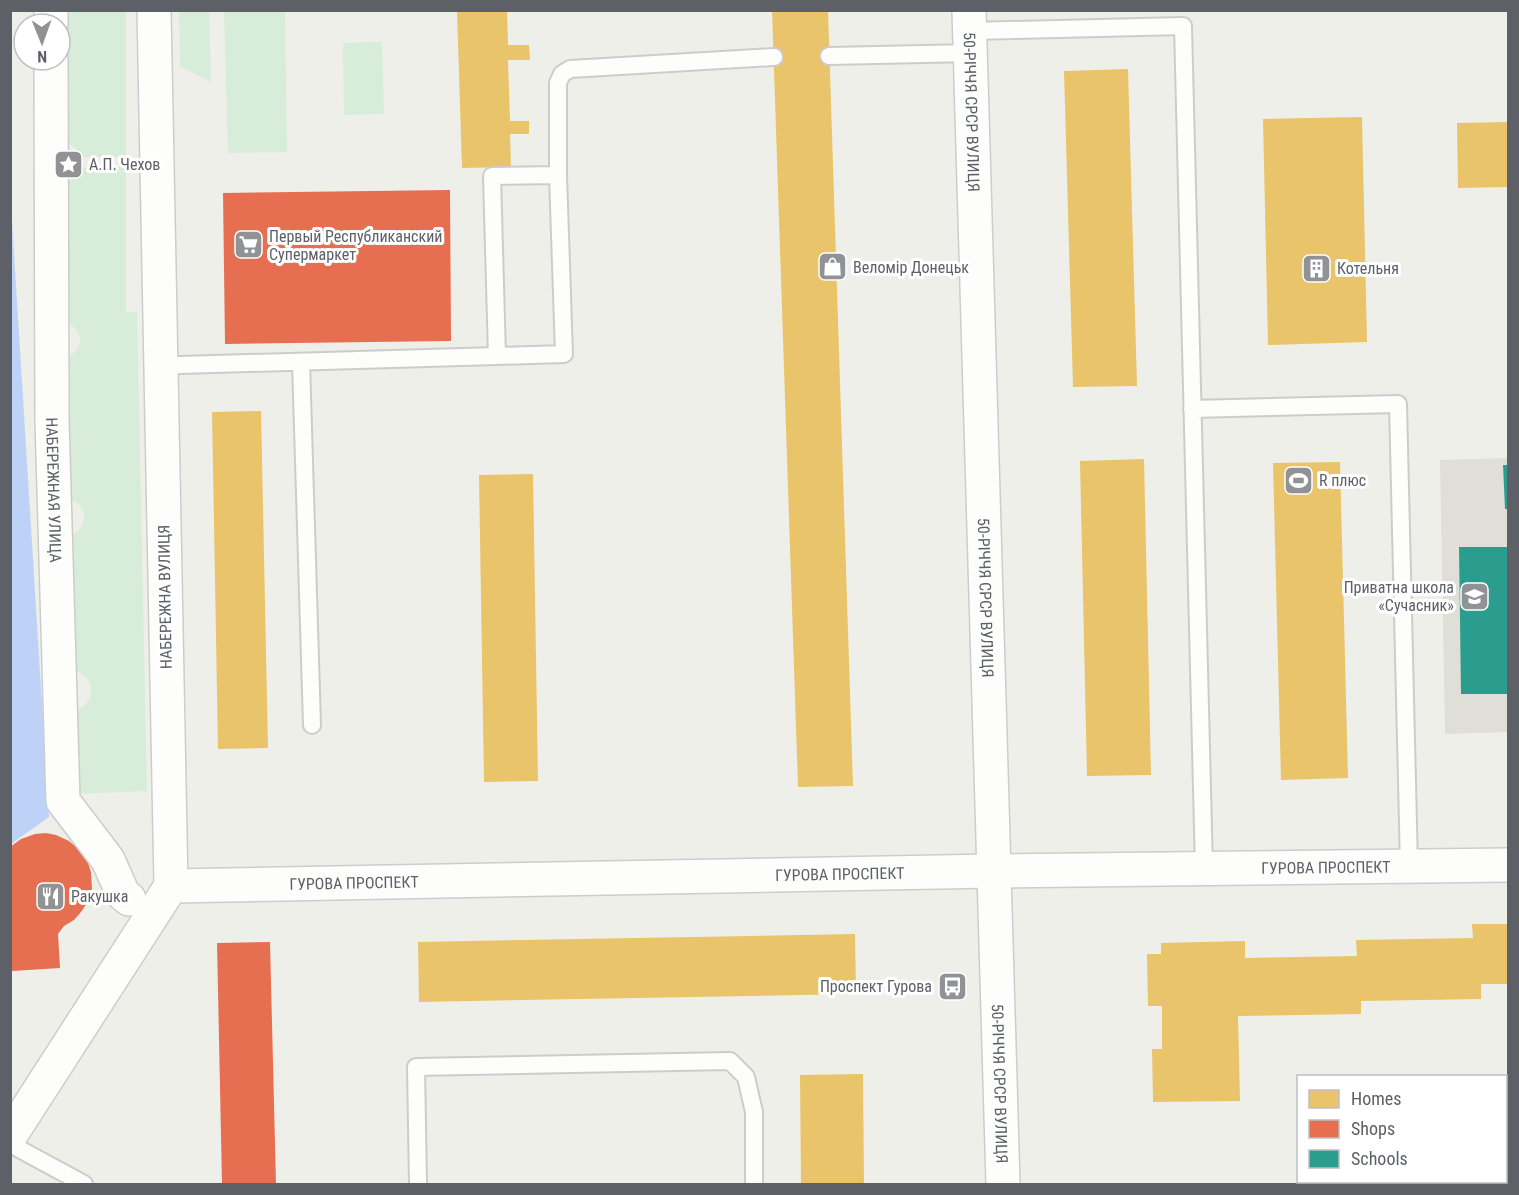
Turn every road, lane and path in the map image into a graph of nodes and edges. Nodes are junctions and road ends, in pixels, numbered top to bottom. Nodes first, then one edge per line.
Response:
1 (154, 10) edge
2 (970, 31) edge
3 (829, 56) dead end
4 (774, 57) dead end
5 (51, 72) edge
6 (558, 175) junction
7 (497, 356) junction
8 (301, 362) junction
9 (160, 367) junction
10 (1192, 409) junction
11 (312, 725) dead end
12 (1509, 865) edge
13 (1409, 866) junction
14 (1204, 869) junction
15 (993, 871) junction
16 (171, 886) junction
17 (129, 899) dead end
18 (10, 1136) edge
19 (10, 1144) edge
20 (84, 1185) edge
21 (418, 1185) edge
22 (754, 1185) edge
23 (1002, 1185) edge

1 - 9 street, НАБЕРЕЖНА ВУЛИЦЯ
2 - 3 lane
2 - 10 lane
2 - 15 street, 50-РІЧЧЯ СРСР ВУЛИЦЯ
4 - 6 lane
5 - 17 street, НАБЕРЕЖНАЯ УЛИЦА
6 - 7 lane
6 - 7 lane
7 - 8 lane
8 - 9 lane
8 - 11 lane
9 - 16 street, НАБЕРЕЖНА ВУЛИЦЯ
10 - 13 lane
10 - 14 lane
12 - 13 street, ГУРОВА ПРОСПЕКТ
13 - 14 street, ГУРОВА ПРОСПЕКТ
14 - 15 street, ГУРОВА ПРОСПЕКТ
15 - 16 street, ГУРОВА ПРОСПЕКТ
15 - 23 street, 50-РІЧЧЯ СРСР ВУЛИЦЯ
16 - 18 street
19 - 20 lane
21 - 22 lane

